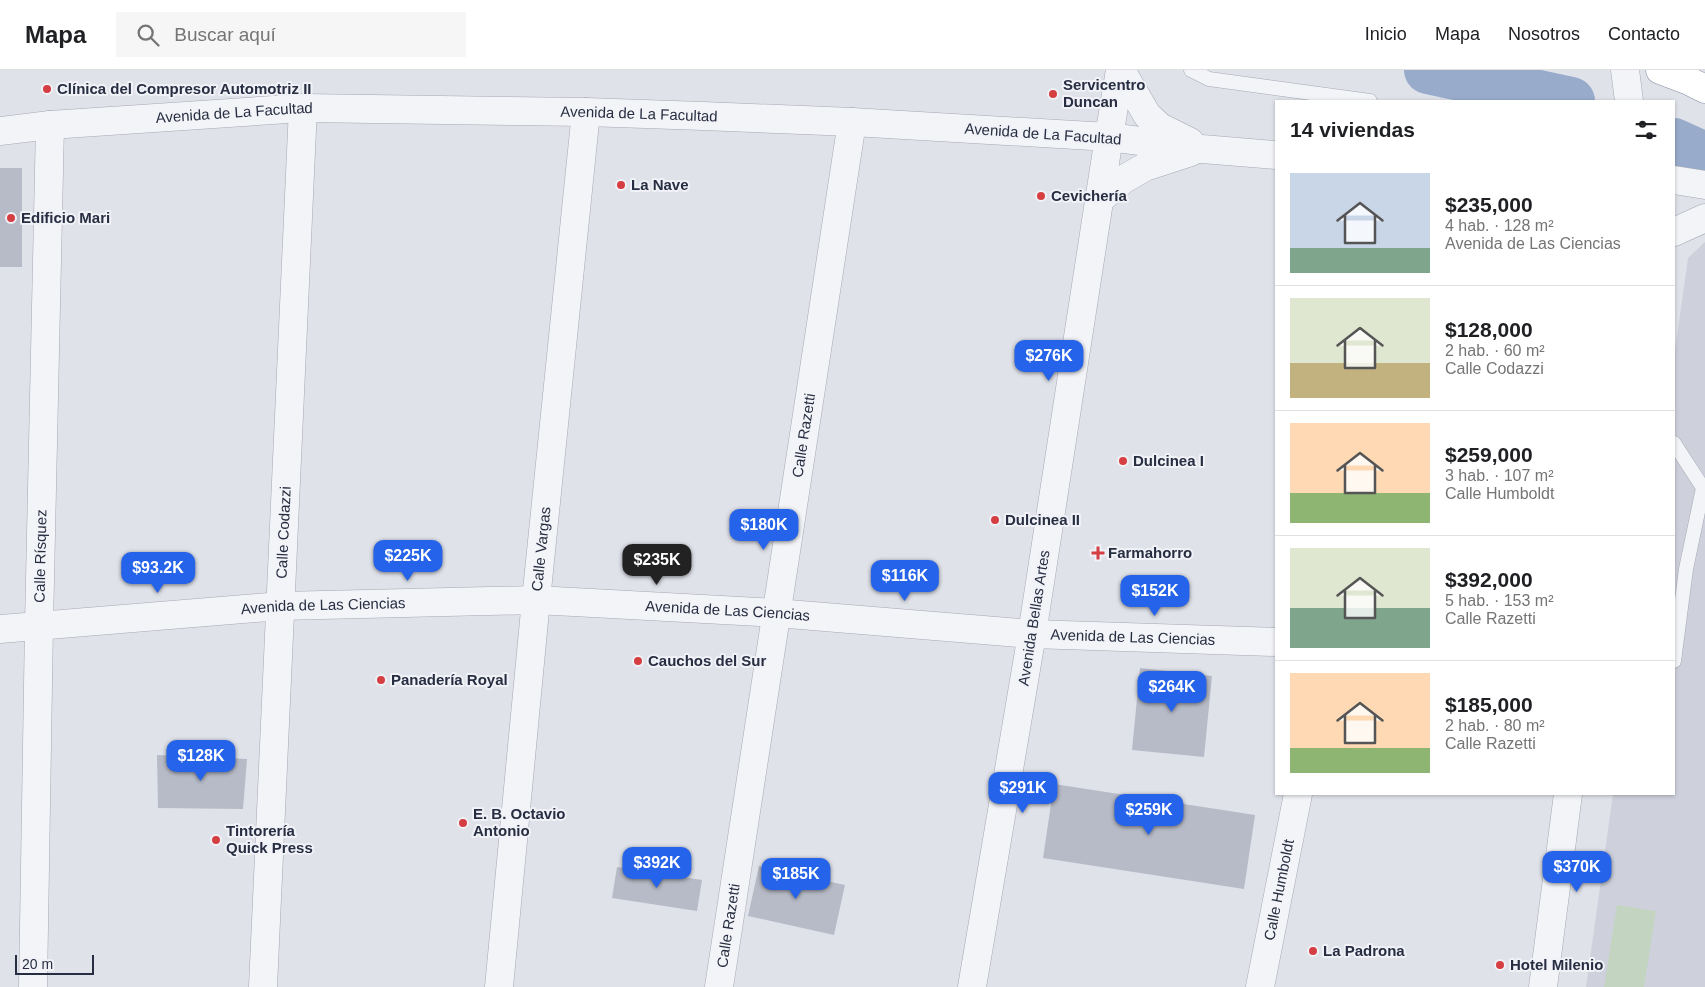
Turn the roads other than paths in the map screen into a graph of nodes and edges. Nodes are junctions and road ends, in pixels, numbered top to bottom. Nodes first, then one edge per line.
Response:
1 (1121, 70) edge
2 (1191, 70) edge
3 (1625, 70) edge
4 (1660, 70) edge
5 (1705, 89) edge
6 (1363, 100) edge
7 (1629, 100) edge
8 (303, 108) junction
9 (586, 112) junction
10 (852, 122) junction
11 (50, 125) junction
12 (0, 131) edge
13 (1109, 137) junction
14 (1202, 149) junction
15 (1275, 155) edge
16 (1675, 180) edge
17 (1705, 185) edge
18 (1099, 200) junction
19 (1705, 218) edge
20 (1675, 232) edge
21 (1675, 445) edge
22 (1704, 489) edge
23 (536, 600) junction
24 (281, 606) junction
25 (776, 614) junction
26 (39, 625) junction
27 (0, 629) edge
28 (1032, 634) junction
29 (1275, 642) edge
30 (1675, 653) edge
31 (1298, 795) edge
32 (1568, 795) edge
33 (33, 987) edge
34 (263, 987) edge
35 (499, 987) edge
36 (719, 987) edge
37 (972, 987) edge
38 (1260, 987) edge
39 (1543, 987) edge

1 - 13 street, Avenida Bellas Artes
1 - 14 street
2 - 6 lane
3 - 7 street
4 - 5 highway
8 - 9 street, Avenida de La Facultad
8 - 11 street, Avenida de La Facultad
8 - 24 street, Calle Codazzi
9 - 10 street, Avenida de La Facultad
9 - 23 street, Calle Vargas
10 - 13 street, Avenida de La Facultad
10 - 25 street, Calle Razetti
11 - 12 street, Avenida de La Facultad
11 - 26 street, Calle Rísquez
13 - 14 street, Avenida de La Facultad
13 - 18 street, Avenida Bellas Artes
14 - 15 street, Avenida de La Facultad
14 - 18 street
16 - 17 street
18 - 28 street, Avenida Bellas Artes
19 - 20 street
21 - 22 lane
22 - 30 lane
23 - 24 street, Avenida de Las Ciencias
23 - 25 street, Avenida de Las Ciencias
23 - 35 street, Calle Vargas
24 - 26 street, Avenida de Las Ciencias
24 - 34 street, Calle Codazzi
25 - 28 street, Avenida de Las Ciencias
25 - 36 street, Calle Razetti
26 - 27 street, Avenida de Las Ciencias
26 - 33 street, Calle Rísquez
28 - 29 street, Avenida de Las Ciencias
28 - 37 street, Avenida Bellas Artes
31 - 38 street, Calle Humboldt
32 - 39 street

